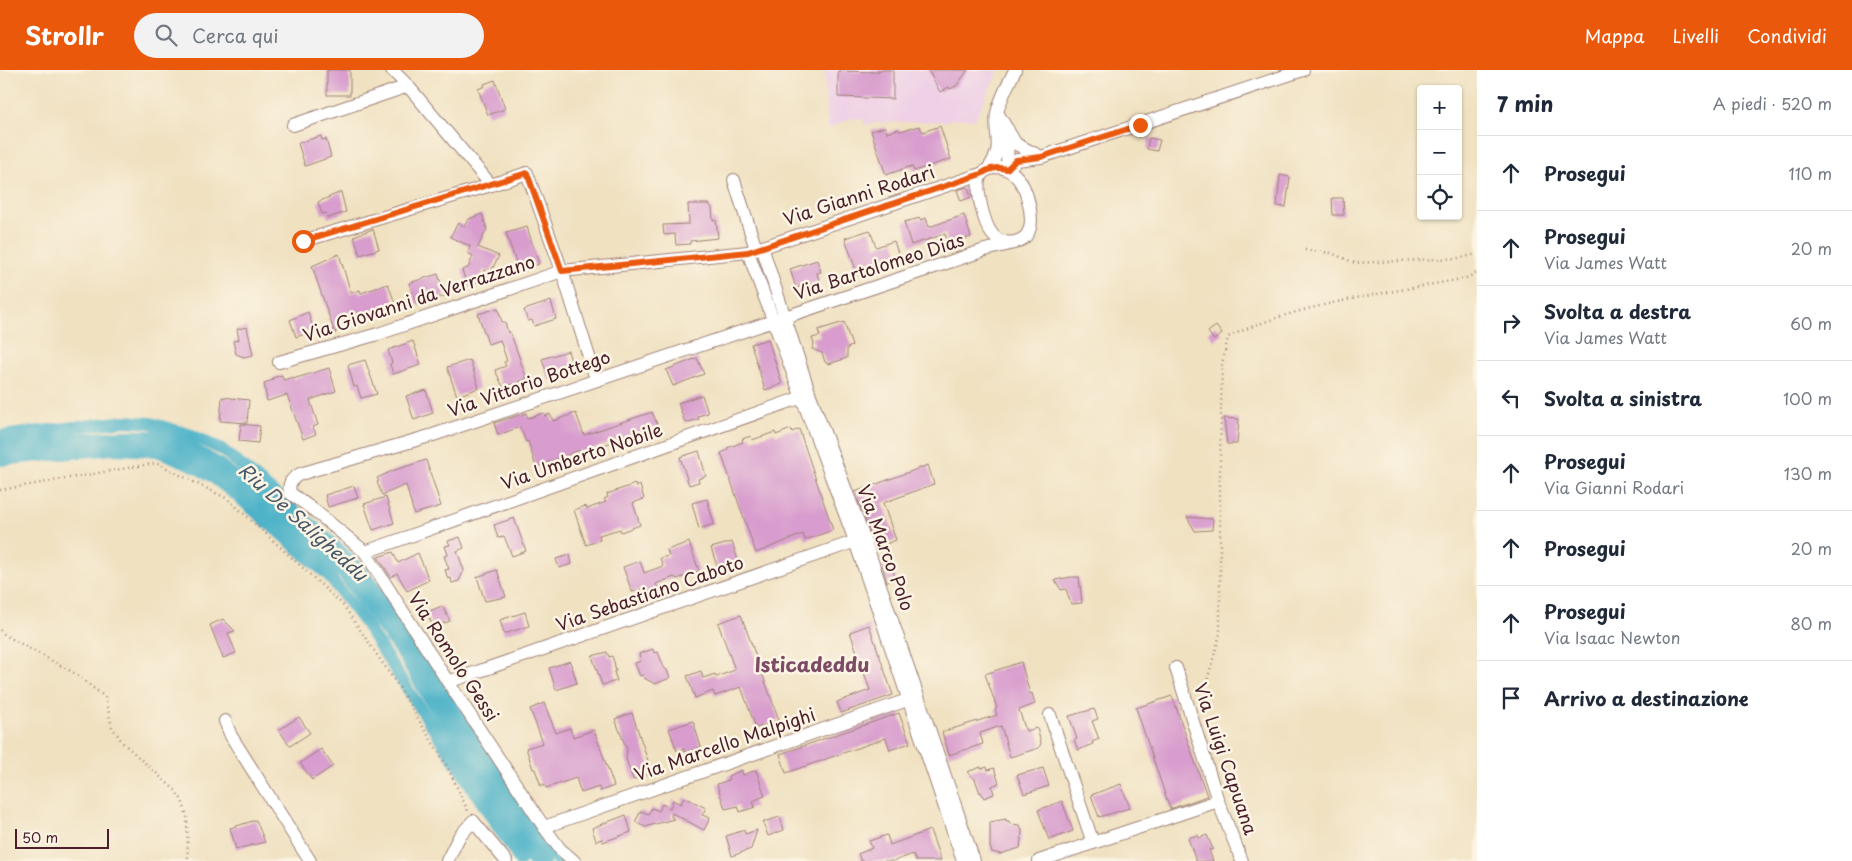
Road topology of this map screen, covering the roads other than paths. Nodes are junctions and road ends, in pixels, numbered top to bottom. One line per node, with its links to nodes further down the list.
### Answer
1 (392, 70): 4 (street)
2 (1015, 70): 5 (street)
3 (1303, 70): 8 (street)
4 (408, 86): 6 (street); 12 (street)
5 (997, 113): 7 (street); 10 (street)
6 (294, 125)
7 (1008, 130): 8 (street); 9 (street)
8 (1041, 157): 9 (street); 13 (street)
9 (1007, 169): 10 (street); 13 (street)
10 (985, 172): 14 (street); 17 (street, Via Gianni Rodari)
11 (734, 180): 17 (street, Via Marco Polo)
12 (491, 185): 15 (street); 19 (street)
13 (1022, 186): 16 (street)
14 (991, 234): 16 (street); 18 (street, Via Bartolomeo Dias)
15 (303, 241)
16 (1014, 243): 18 (street, Via Bartolomeo Dias)
17 (755, 249): 19 (street, Via Giovanni da Verrazzano); 20 (street, Via Marco Polo)
18 (985, 250): 20 (street, Via Bartolomeo Dias)
19 (562, 271): 21 (street, Via Giovanni da Verrazzano); 22 (street)
20 (779, 319): 22 (street, Via Vittorio Bottego); 23 (street, Via Marco Polo)
21 (279, 362)
22 (596, 379): 24 (street, Via Vittorio Bottego)
23 (806, 396): 25 (street, Via Marco Polo); 26 (street, Via Umberto Nobile)
24 (289, 486): 26 (street, Via Romolo Gessi)
25 (860, 540): 28 (street, Via Sebastiano Caboto); 29 (street, Via Marco Polo)
26 (365, 552): 28 (street, Via Romolo Gessi)
27 (1176, 668): 32 (street, Via Luigi Capuana)
28 (448, 682): 33 (street, Via Romolo Gessi)
29 (914, 698): 33 (street, Via Marcello Malpighi); 39 (street, Via Marco Polo); 40 (street, Via Marco Polo)
30 (1050, 715): 34 (street)
31 (225, 721): 35 (street)
32 (1218, 801): 34 (street); 42 (street, Via Luigi Capuana)
33 (544, 827): 38 (street, Via Romolo Gessi)
34 (1093, 843): 41 (street)
35 (310, 861)
36 (447, 861): 37 (street)
37 (506, 861)
38 (574, 861)
39 (963, 861)
40 (974, 861)
41 (1039, 861)
42 (1242, 861)

